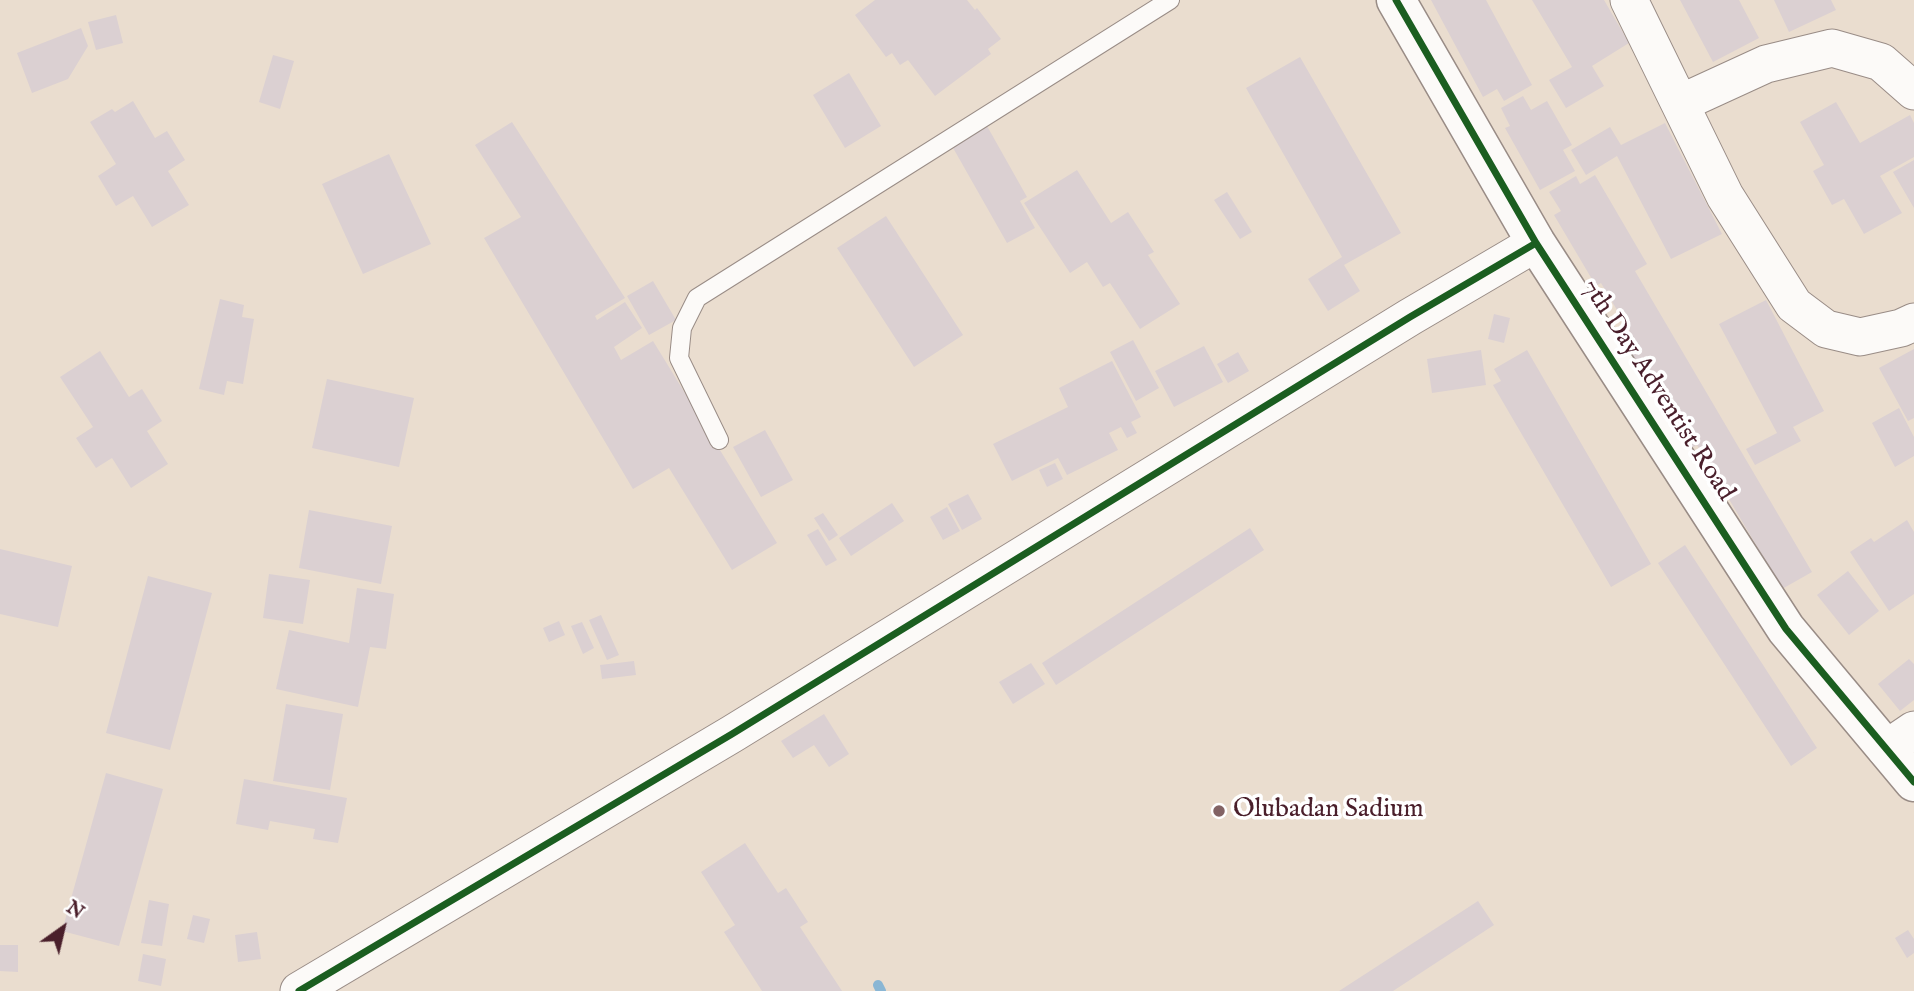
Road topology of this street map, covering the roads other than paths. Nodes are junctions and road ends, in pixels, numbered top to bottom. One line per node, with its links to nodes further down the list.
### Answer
1 (1170, 0): 8 (lane)
2 (1396, 0): 6 (street, 7th Day Adventist Road)
3 (1629, 0): 5 (street)
4 (1914, 91): 5 (street)
5 (1681, 103): 7 (street)
6 (1536, 243): 9 (street, 7th Day Adventist Road); 11 (street)
7 (1914, 322)
8 (719, 440)
9 (1900, 740): 10 (street, 7th Day Adventist Road)
10 (1914, 782)
11 (299, 991)

